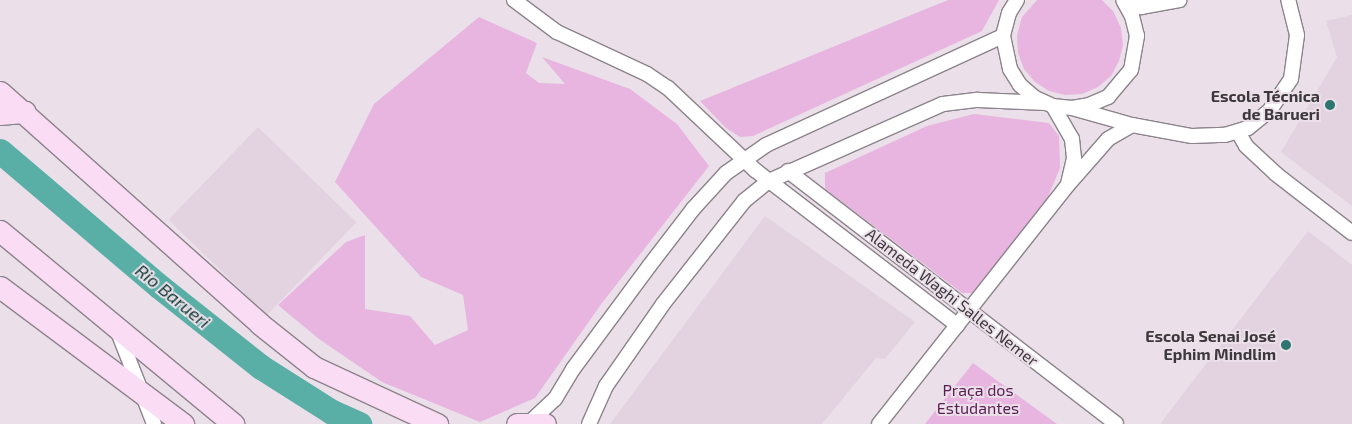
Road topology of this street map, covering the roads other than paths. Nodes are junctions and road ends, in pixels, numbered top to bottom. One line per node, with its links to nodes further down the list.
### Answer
1 (514, 0): 14 (street, Alameda Waghi Salles Nemer)
2 (1017, 0): 6 (street)
3 (1179, 0): 5 (street)
4 (1288, 0): 13 (street)
5 (1124, 2): 9 (street)
6 (1003, 36): 8 (street); 14 (street)
7 (0, 92): 10 (main road)
8 (1050, 105): 9 (street); 15 (street); 17 (street)
9 (1072, 108): 12 (street)
10 (25, 112): 11 (main road); 29 (main road)
11 (0, 114)
12 (1132, 125): 13 (street); 17 (street)
13 (1238, 132): 19 (street)
14 (742, 160): 16 (street, Alameda Waghi Salles Nemer); 25 (street)
15 (788, 171): 16 (street); 21 (street, Alameda Waghi Salles Nemer)
16 (769, 181): 22 (street, Alameda Waghi Salles Nemer); 30 (street)
17 (1067, 186): 21 (street)
18 (0, 231): 23 (main road)
19 (1352, 233)
20 (0, 287): 24 (main road)
21 (969, 310): 22 (street); 32 (street, Alameda Waghi Salles Nemer)
22 (958, 325): 31 (street)
23 (118, 331): 24 (street); 28 (main road)
24 (143, 396): 26 (street); 27 (main road)
25 (531, 423)
26 (154, 424)
27 (183, 424)
28 (232, 424)
29 (437, 424)
30 (589, 424)
31 (879, 424)
32 (1116, 424)

